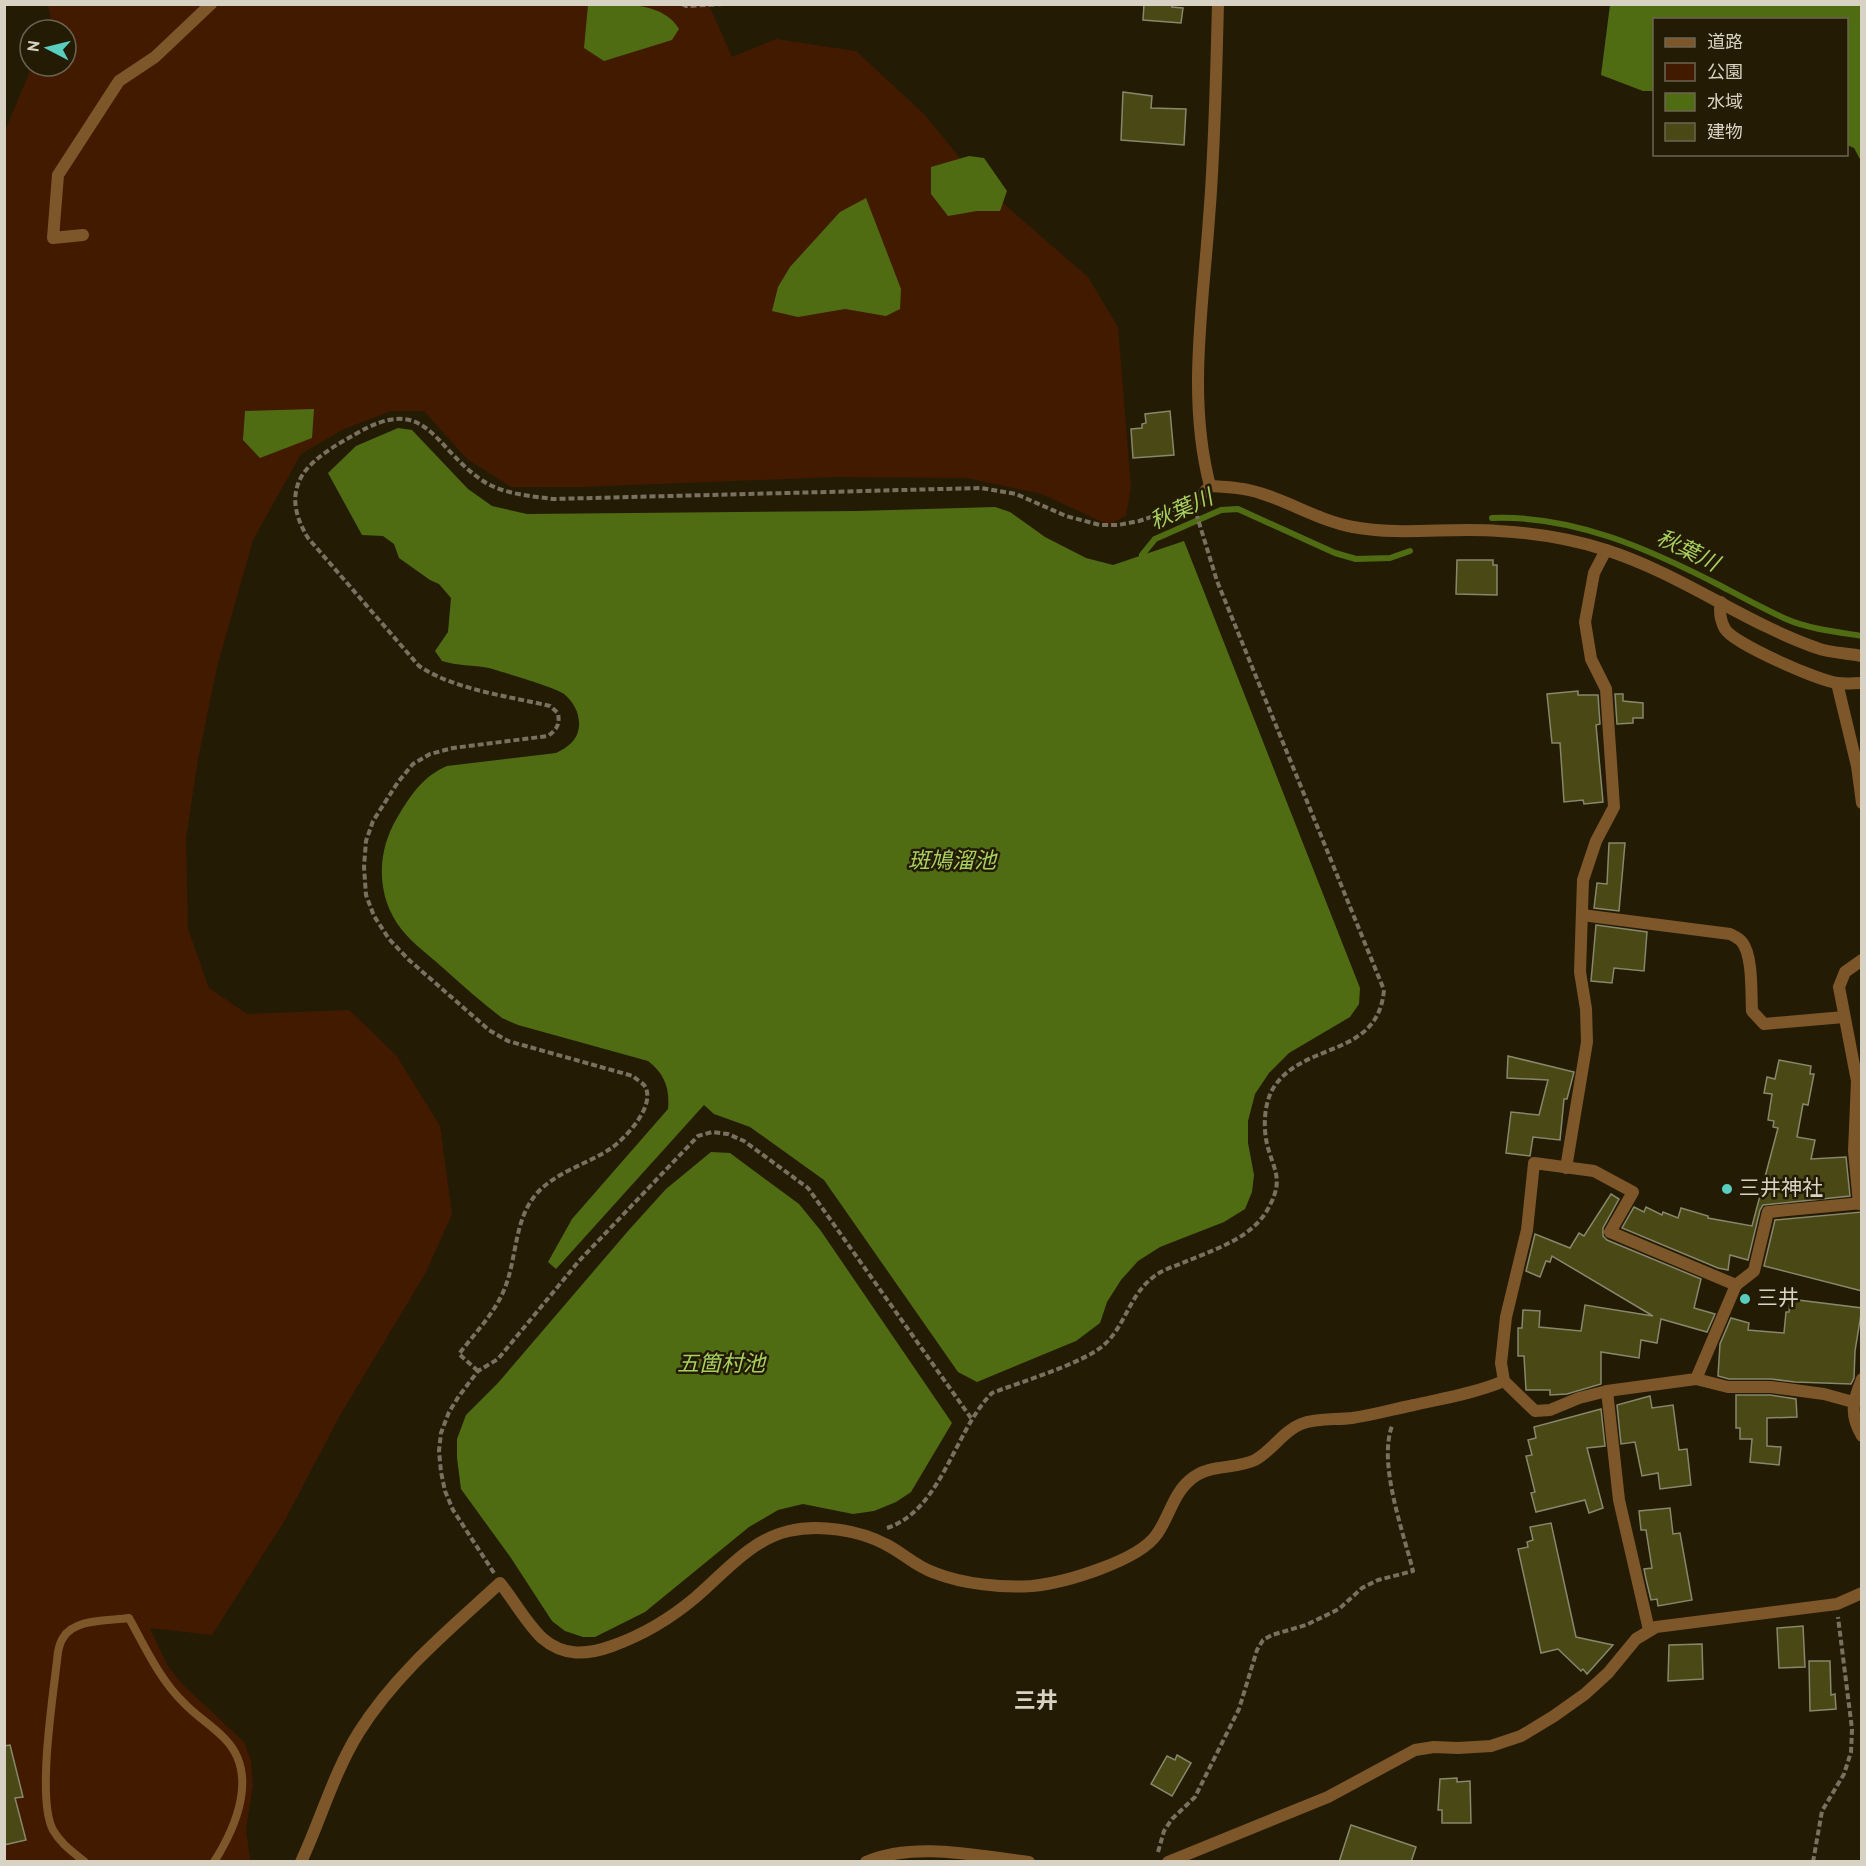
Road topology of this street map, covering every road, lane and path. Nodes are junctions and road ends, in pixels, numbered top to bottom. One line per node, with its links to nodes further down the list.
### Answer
1 (211, 4): 5 (street)
2 (682, 4): 3 (path)
3 (724, 4)
4 (1218, 4): 6 (street)
5 (83, 235)
6 (1210, 486): 7 (street); 9 (street)
7 (1193, 504): 21 (path)
8 (1201, 529): 28 (path)
9 (1606, 550): 10 (street); 15 (street)
10 (1721, 602): 11 (street); 12 (street)
11 (1862, 656)
12 (1837, 683): 13 (street); 14 (street)
13 (1862, 683)
14 (1862, 803)
15 (1582, 915): 17 (street); 18 (street)
16 (1862, 960): 17 (street)
17 (1844, 1017): 19 (street)
18 (1566, 1168): 20 (street); 24 (street)
19 (1860, 1203): 20 (street)
20 (1736, 1286): 22 (street)
21 (478, 1371): 28 (path); 31 (path)
22 (1696, 1379): 25 (street); 26 (street)
23 (1862, 1379): 26 (street)
24 (1504, 1381): 25 (street); 27 (street)
25 (1607, 1391): 34 (street)
26 (1853, 1401): 29 (street)
27 (1402, 1407): 30 (street); 35 (path)
28 (971, 1418): 30 (path)
29 (1862, 1436)
30 (866, 1536): 31 (street)
31 (500, 1583): 38 (street)
32 (1862, 1593): 33 (street)
33 (1837, 1604): 34 (street); 42 (path)
34 (1649, 1630): 41 (street)
35 (1157, 1854)
36 (85, 1862): 37 (lane)
37 (214, 1862)
38 (301, 1862)
39 (866, 1862): 40 (street)
40 (1029, 1862)
41 (1168, 1862)
42 (1813, 1862)

